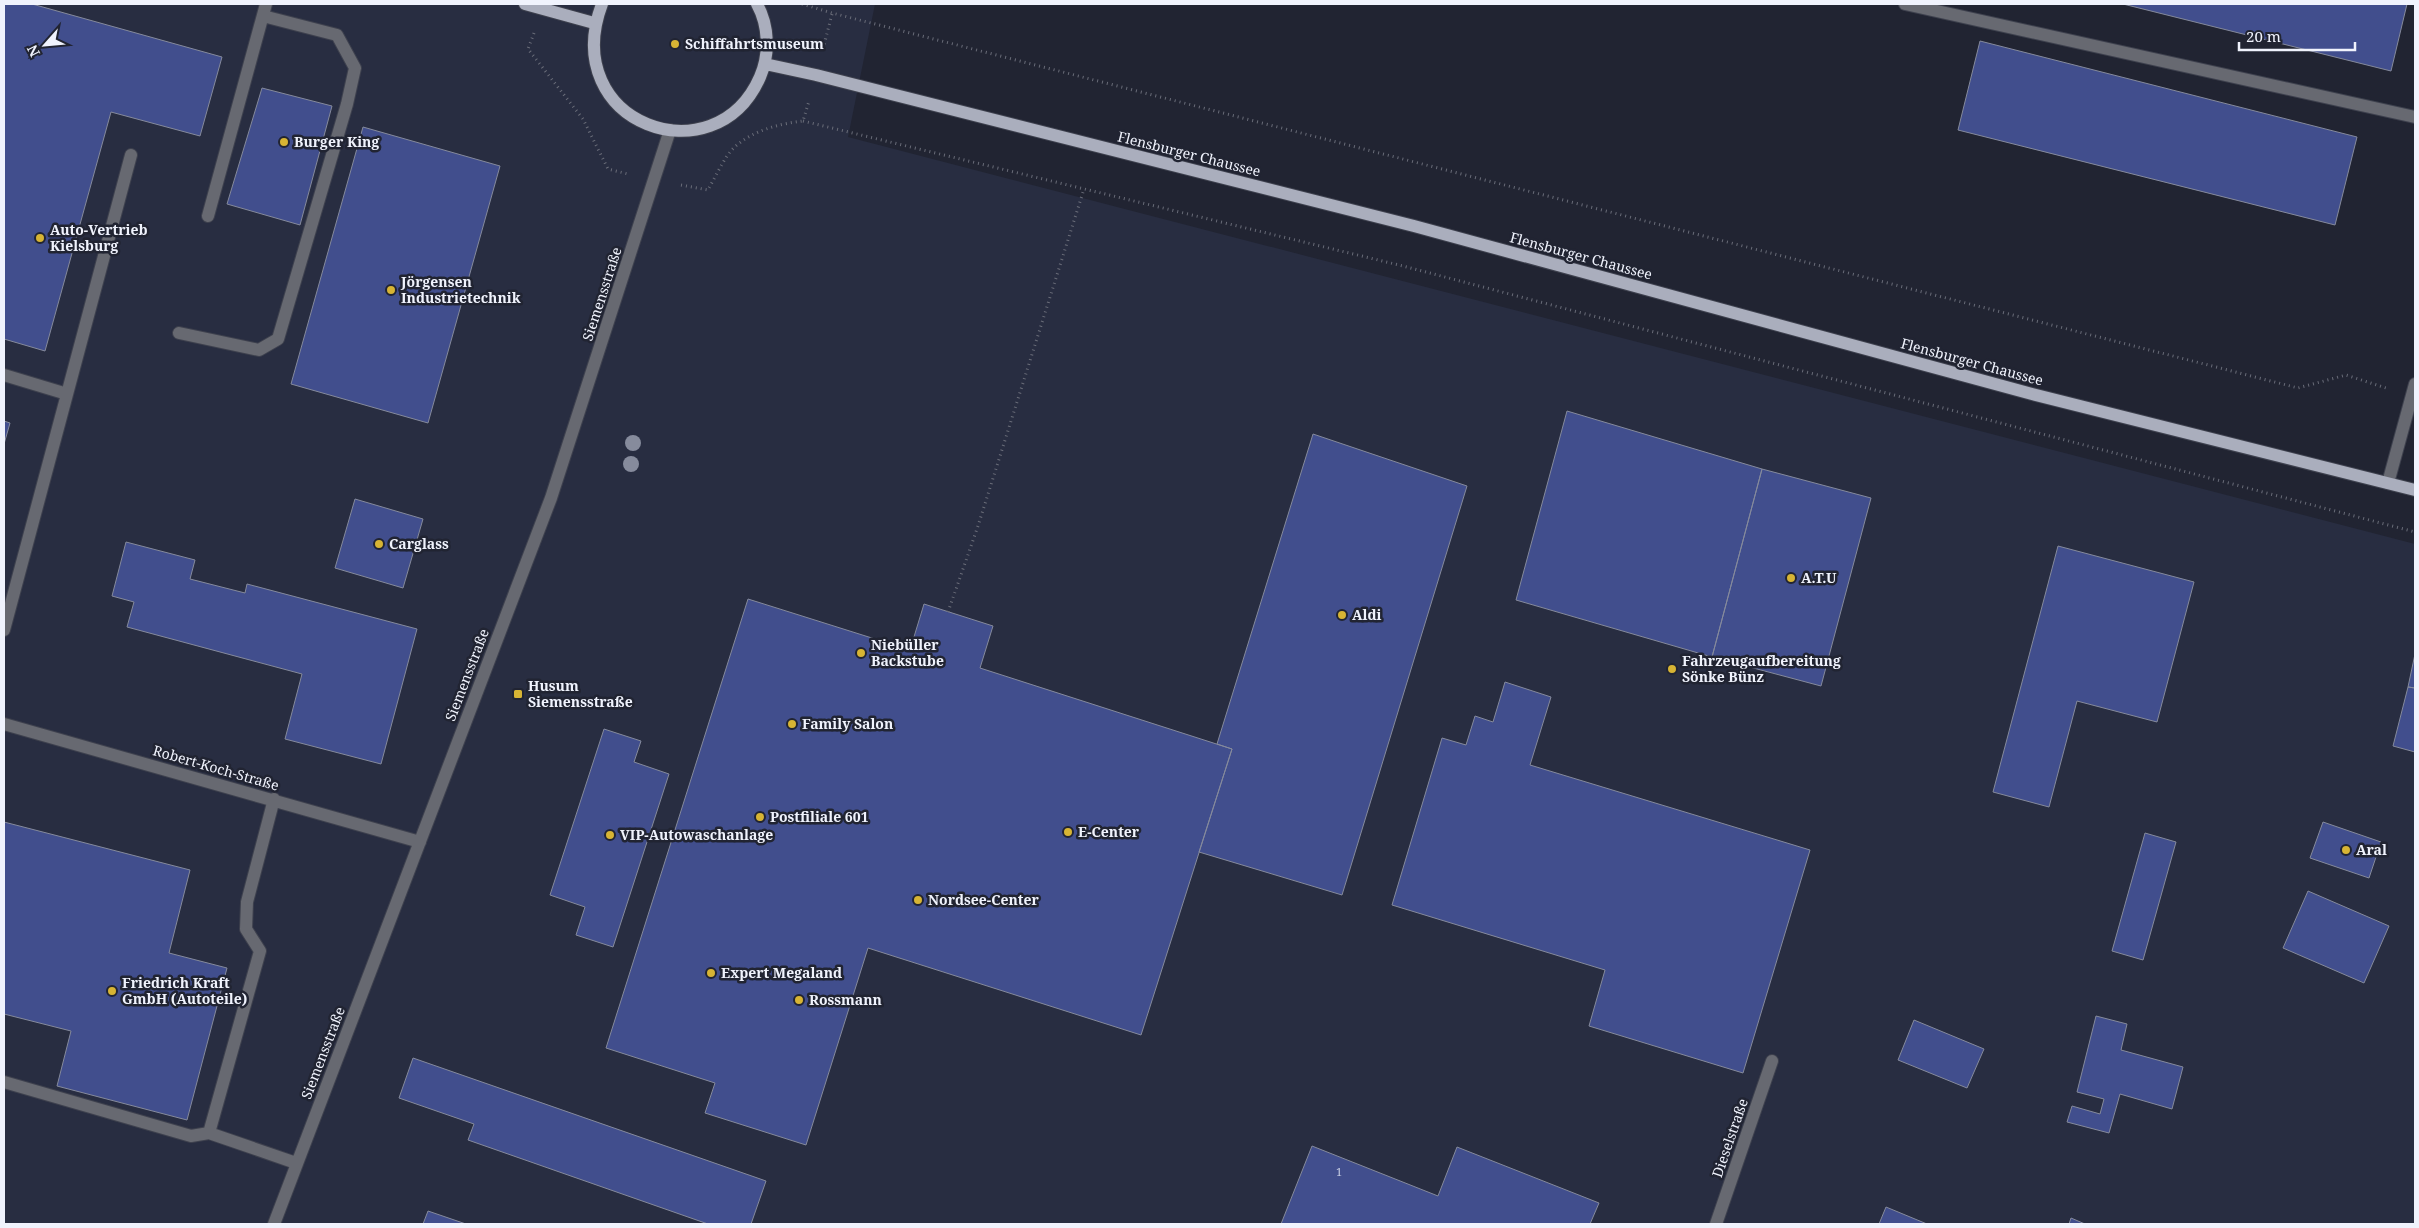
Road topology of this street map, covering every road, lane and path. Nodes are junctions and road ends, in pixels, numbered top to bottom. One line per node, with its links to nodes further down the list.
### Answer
1 (525, 4): 7 (main road)
2 (602, 4): 7 (main road)
3 (757, 4): 8 (main road)
4 (802, 4): 17 (path)
5 (1905, 4): 9 (street)
6 (265, 10): 14 (street); 15 (street)
7 (594, 23): 11 (main road)
8 (765, 64): 11 (main road); 19 (main road, Flensburger Chaussee)
9 (2415, 117)
10 (802, 121): 13 (path)
11 (670, 130): 26 (street, Siemensstraße)
12 (132, 155): 18 (street)
13 (1084, 189): 21 (path); 22 (path)
14 (208, 216)
15 (179, 333)
16 (4, 375): 18 (street)
17 (2414, 390): 19 (street)
18 (67, 394): 23 (street)
19 (2388, 483): 20 (main road, Flensburger Chaussee)
20 (2415, 490)
21 (2415, 532)
22 (948, 612)
23 (4, 630)
24 (4, 724): 25 (street, Robert-Koch-Straße)
25 (274, 799): 26 (street, Robert-Koch-Straße); 29 (street)
26 (420, 842): 30 (street, Siemensstraße)
27 (1772, 1061): 32 (street, Dieselstraße)
28 (4, 1082): 29 (street)
29 (209, 1133): 30 (street)
30 (296, 1163): 31 (street, Siemensstraße)
31 (274, 1224)
32 (1716, 1224)

